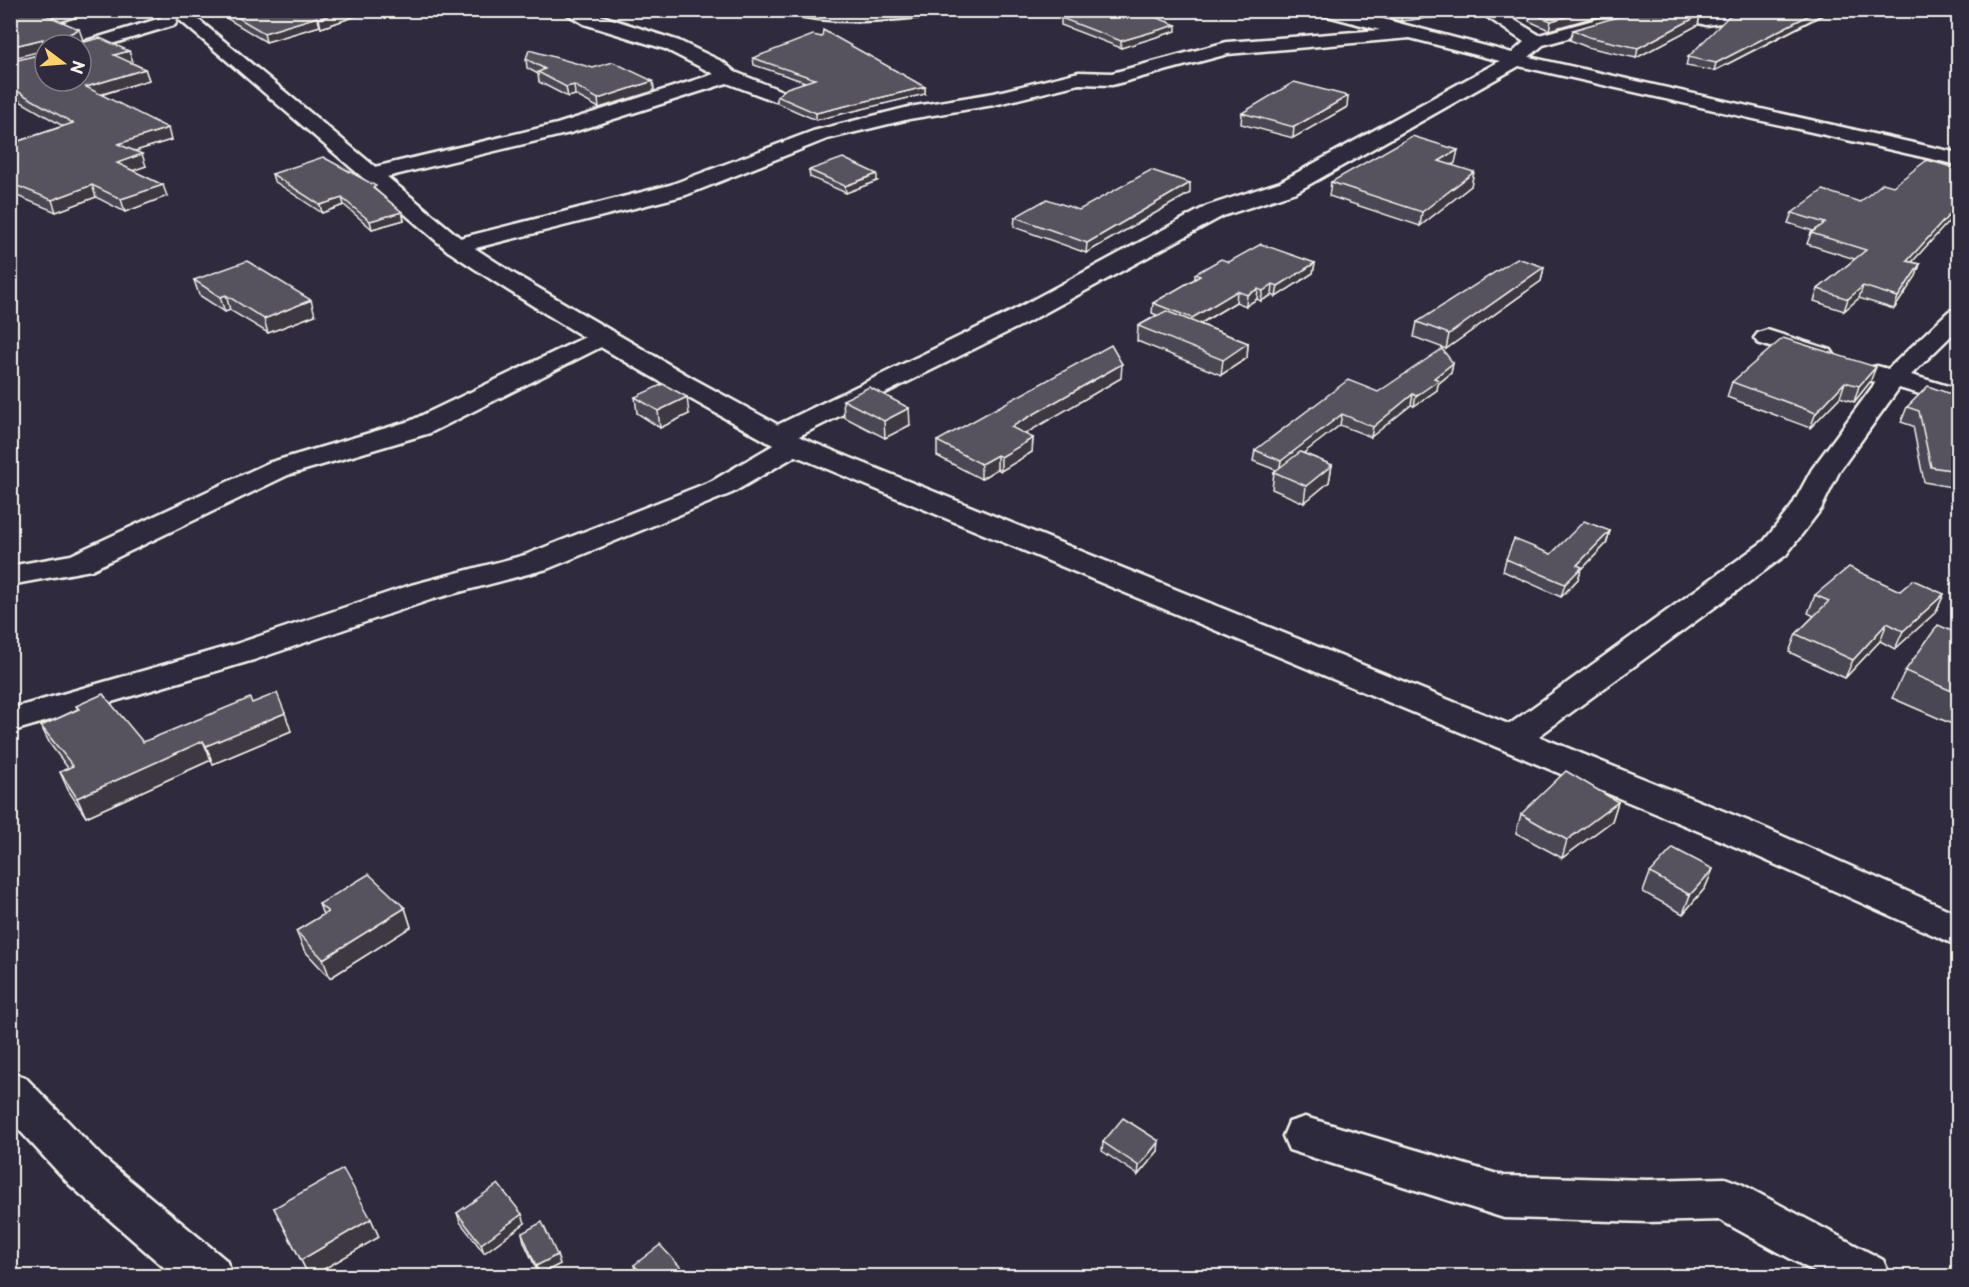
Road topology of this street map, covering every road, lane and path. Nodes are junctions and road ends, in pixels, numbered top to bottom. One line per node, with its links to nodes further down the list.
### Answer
1 (171, 10): 13 (street)
2 (176, 10): 18 (street)
3 (569, 10): 15 (street)
4 (796, 10): 5 (street)
5 (944, 10)
6 (1326, 10): 11 (street)
7 (1485, 10): 12 (street)
8 (1652, 10): 12 (street)
9 (1667, 10): 10 (street)
10 (1745, 10)
11 (1407, 33): 14 (street); 19 (street)
12 (1536, 41): 14 (street)
13 (93, 43)
14 (1516, 60): 17 (street); 25 (street)
15 (728, 76): 16 (street); 18 (street)
16 (775, 95)
17 (1959, 159)
18 (374, 174): 19 (street)
19 (456, 246): 21 (street)
20 (1959, 316): 23 (street)
21 (604, 336): 25 (street); 26 (street)
22 (1767, 338): 23 (street)
23 (1892, 379): 24 (street); 28 (street)
24 (1959, 397)
25 (786, 440): 27 (street); 28 (street)
26 (10, 576)
27 (10, 721)
28 (1512, 739): 29 (street)
29 (1959, 931)
30 (10, 1090): 32 (street)
31 (1305, 1136): 33 (street)
32 (209, 1276)
33 (1866, 1276)

